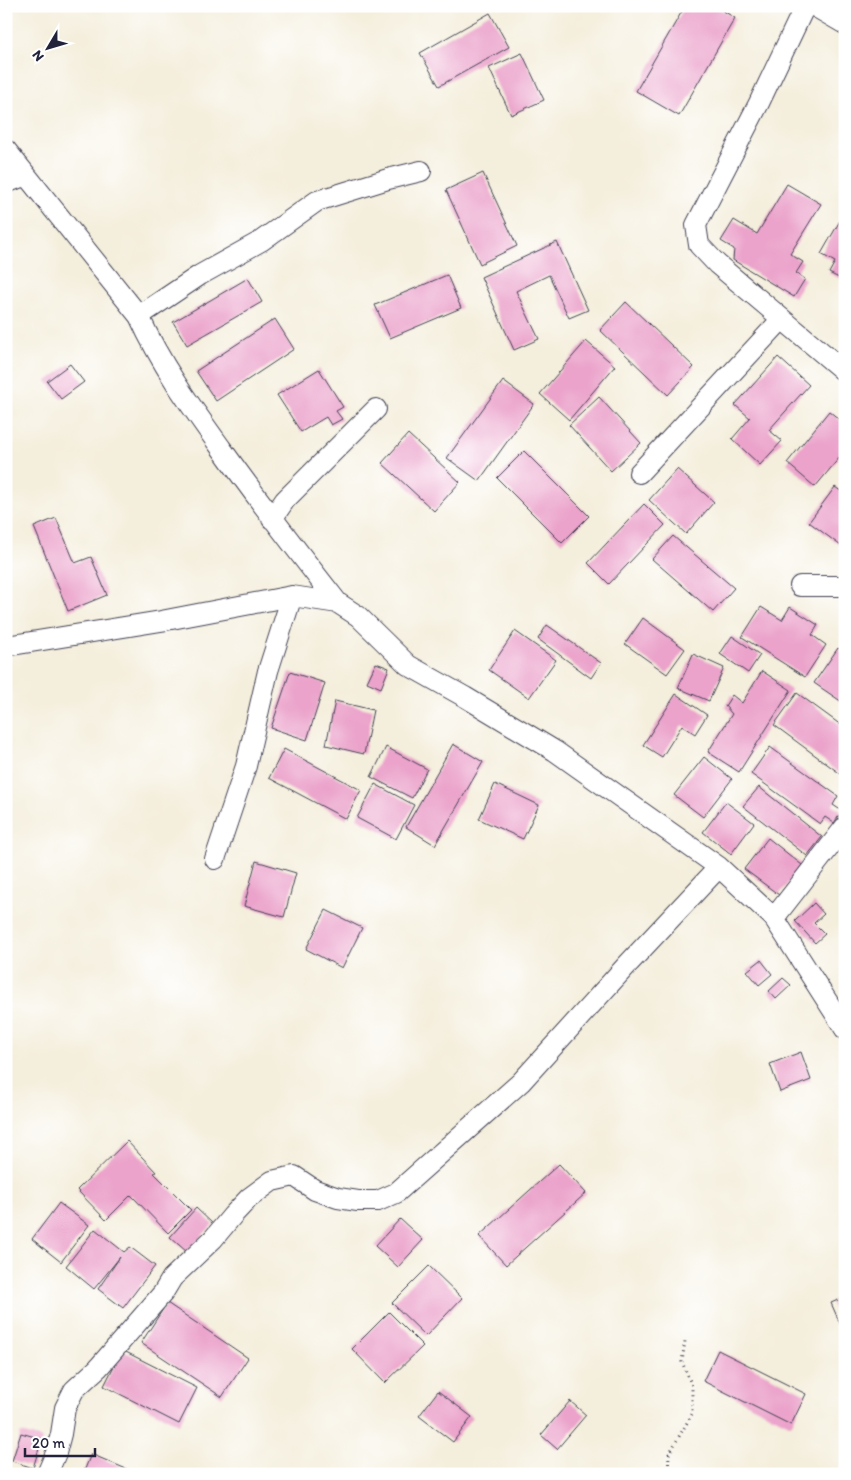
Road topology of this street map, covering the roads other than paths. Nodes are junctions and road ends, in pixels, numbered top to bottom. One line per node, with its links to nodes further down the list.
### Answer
1 (805, 6): 9 (street)
2 (814, 6): 3 (street)
3 (845, 24)
4 (6, 150): 6 (street)
5 (421, 171): 8 (street)
6 (26, 175): 7 (street); 8 (street)
7 (6, 183)
8 (138, 316): 13 (street)
9 (782, 320): 10 (street); 12 (street)
10 (845, 372)
11 (376, 409): 13 (street)
12 (640, 473)
13 (272, 519): 17 (street)
14 (800, 586): 15 (street)
15 (845, 586)
16 (292, 596): 17 (street); 18 (street); 20 (street)
17 (338, 603): 21 (street)
18 (6, 646)
19 (845, 827): 22 (street)
20 (215, 859)
21 (720, 867): 22 (street); 24 (street)
22 (774, 918): 23 (street)
23 (845, 1029)
24 (47, 1474)

